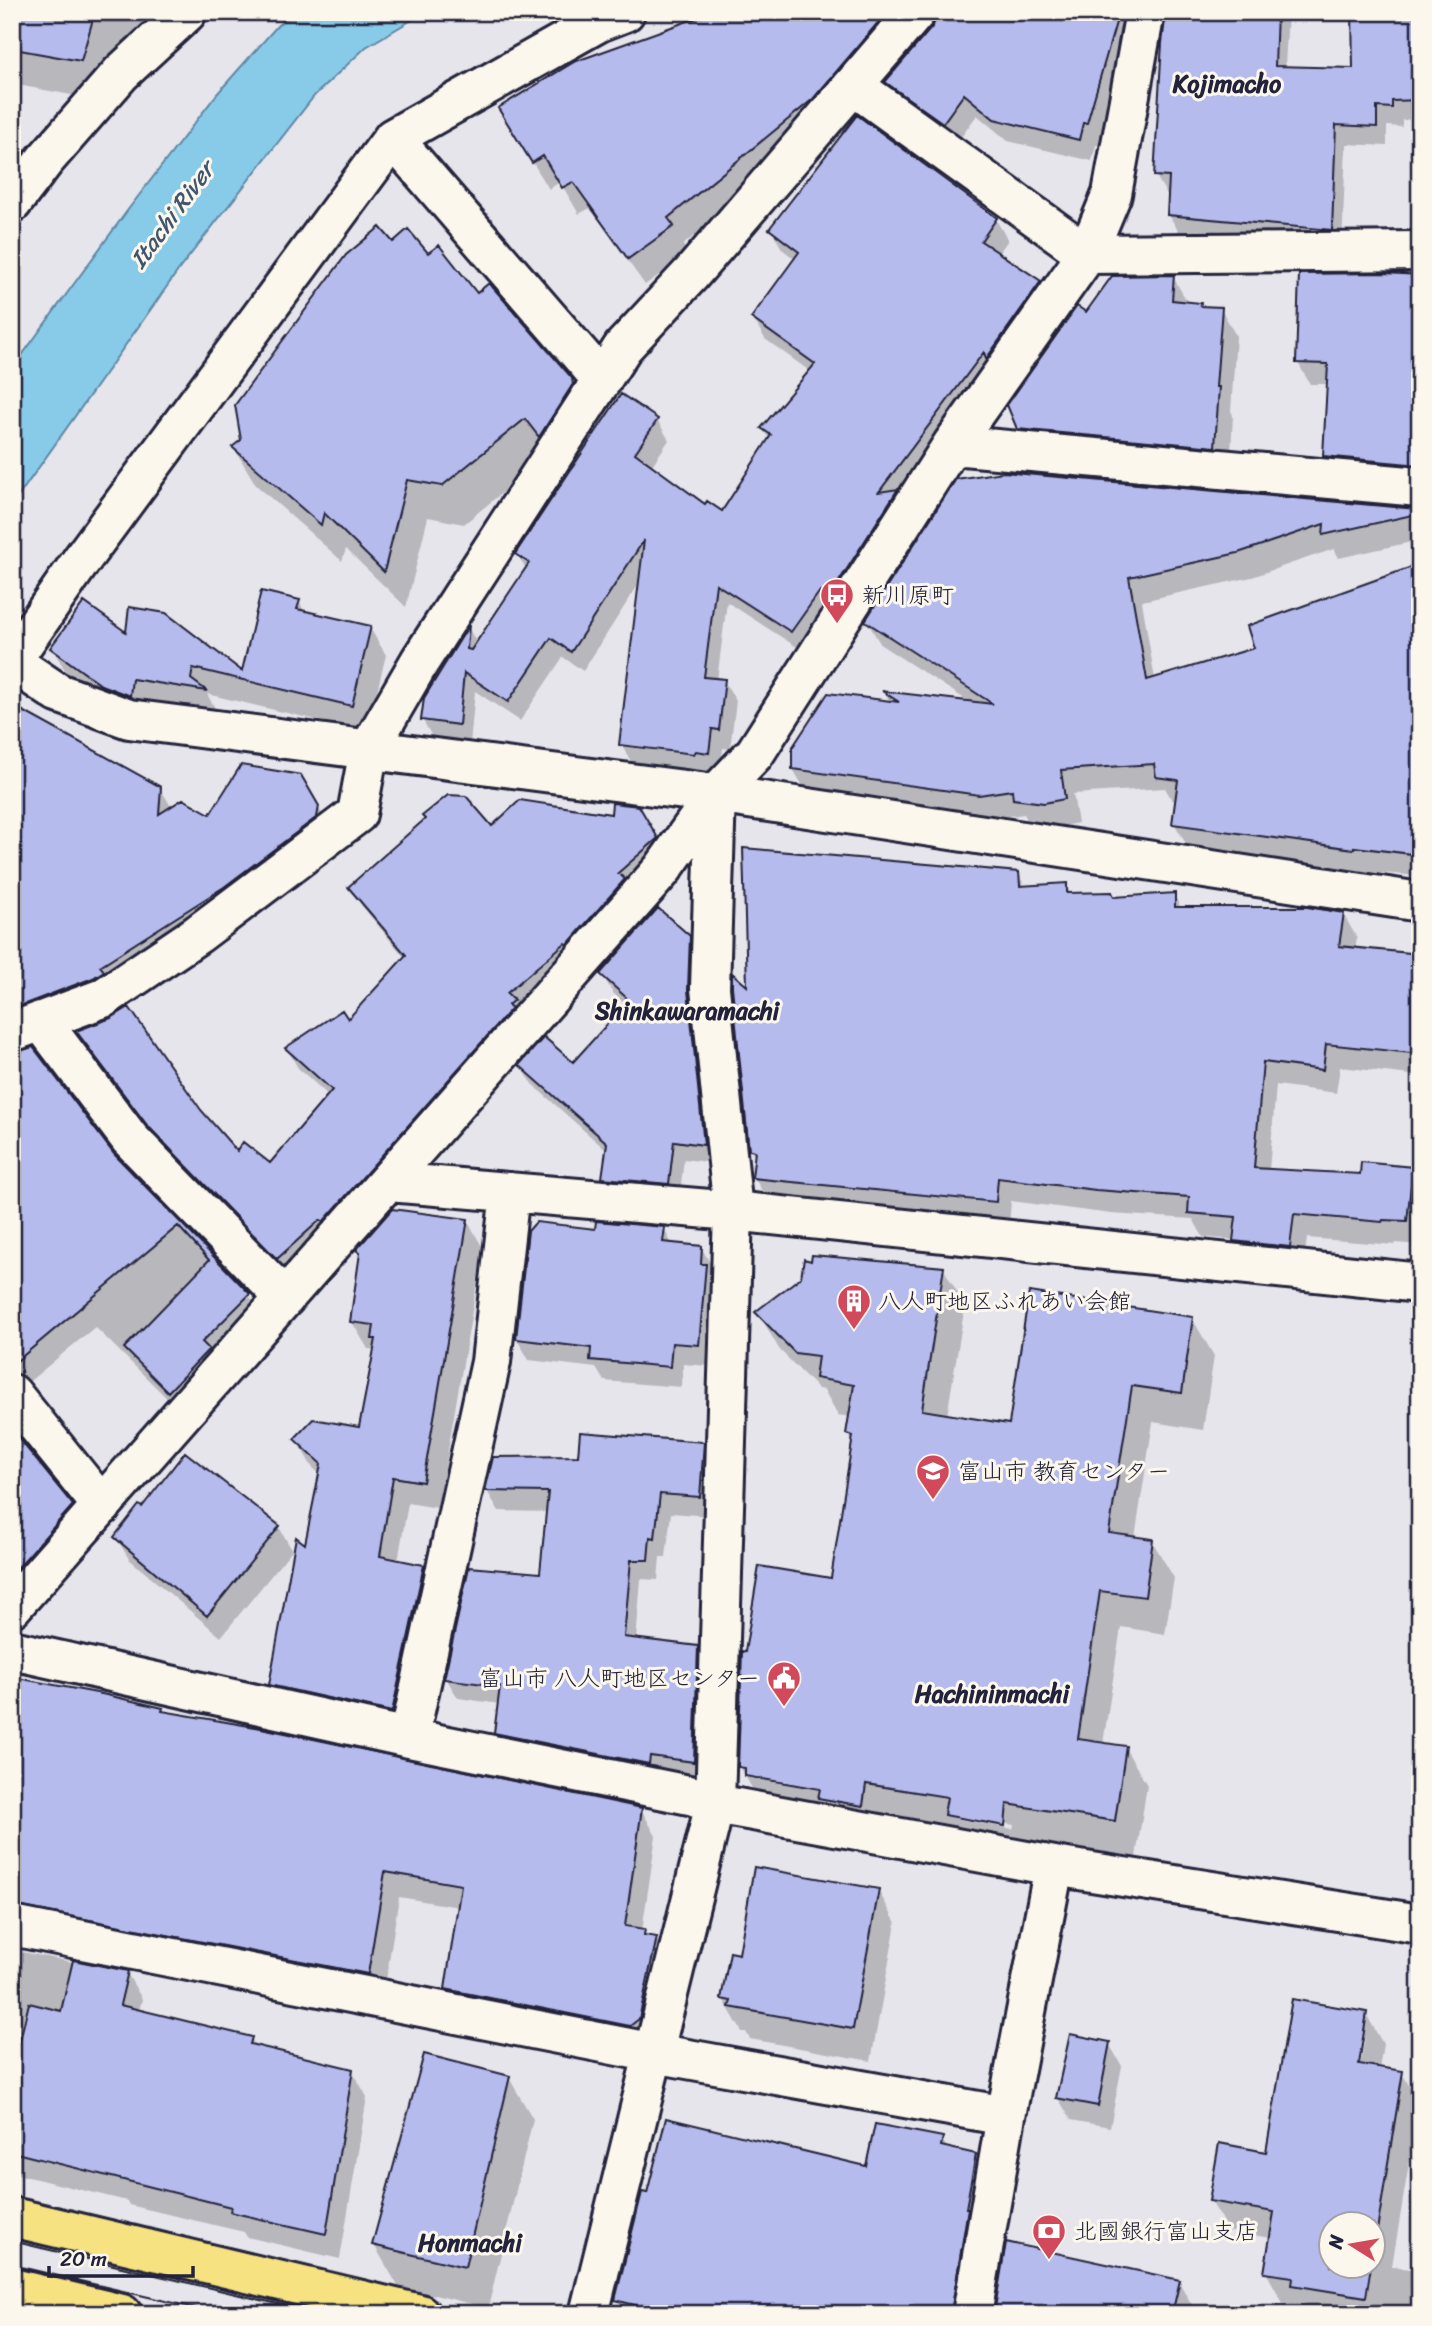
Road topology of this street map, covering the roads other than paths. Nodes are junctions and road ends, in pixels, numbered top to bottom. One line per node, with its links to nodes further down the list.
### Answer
1 (187, 12): 7 (street)
2 (625, 12): 6 (street)
3 (916, 12): 5 (street)
4 (1144, 12): 9 (street)
5 (854, 86): 9 (street); 10 (street)
6 (393, 138): 10 (street); 13 (street)
7 (12, 203)
8 (1420, 251): 9 (street)
9 (1087, 254): 11 (street)
10 (602, 380): 14 (street)
11 (952, 445): 12 (street); 15 (street)
12 (1420, 487)
13 (12, 661): 14 (street)
14 (369, 749): 15 (street); 17 (street)
15 (716, 794): 16 (street); 18 (street); 20 (street)
16 (1420, 902)
17 (27, 1026): 22 (street)
18 (389, 1182): 19 (street); 22 (street)
19 (510, 1192): 20 (street); 27 (street)
20 (733, 1211): 21 (street); 28 (street)
21 (1420, 1283)
22 (285, 1298): 24 (street)
23 (12, 1394): 24 (street)
24 (102, 1506): 25 (street)
25 (12, 1607)
26 (12, 1650): 27 (street)
27 (409, 1738): 28 (street)
28 (715, 1804): 29 (street); 32 (street)
29 (1054, 1866): 30 (street); 33 (street)
30 (1420, 1924)
31 (12, 1926): 32 (street)
32 (654, 2053): 33 (street); 38 (street)
33 (1006, 2116): 39 (street)
34 (12, 2217): 37 (main road)
35 (12, 2288): 36 (main road)
36 (122, 2314)
37 (420, 2314)
38 (589, 2314)
39 (972, 2314)

